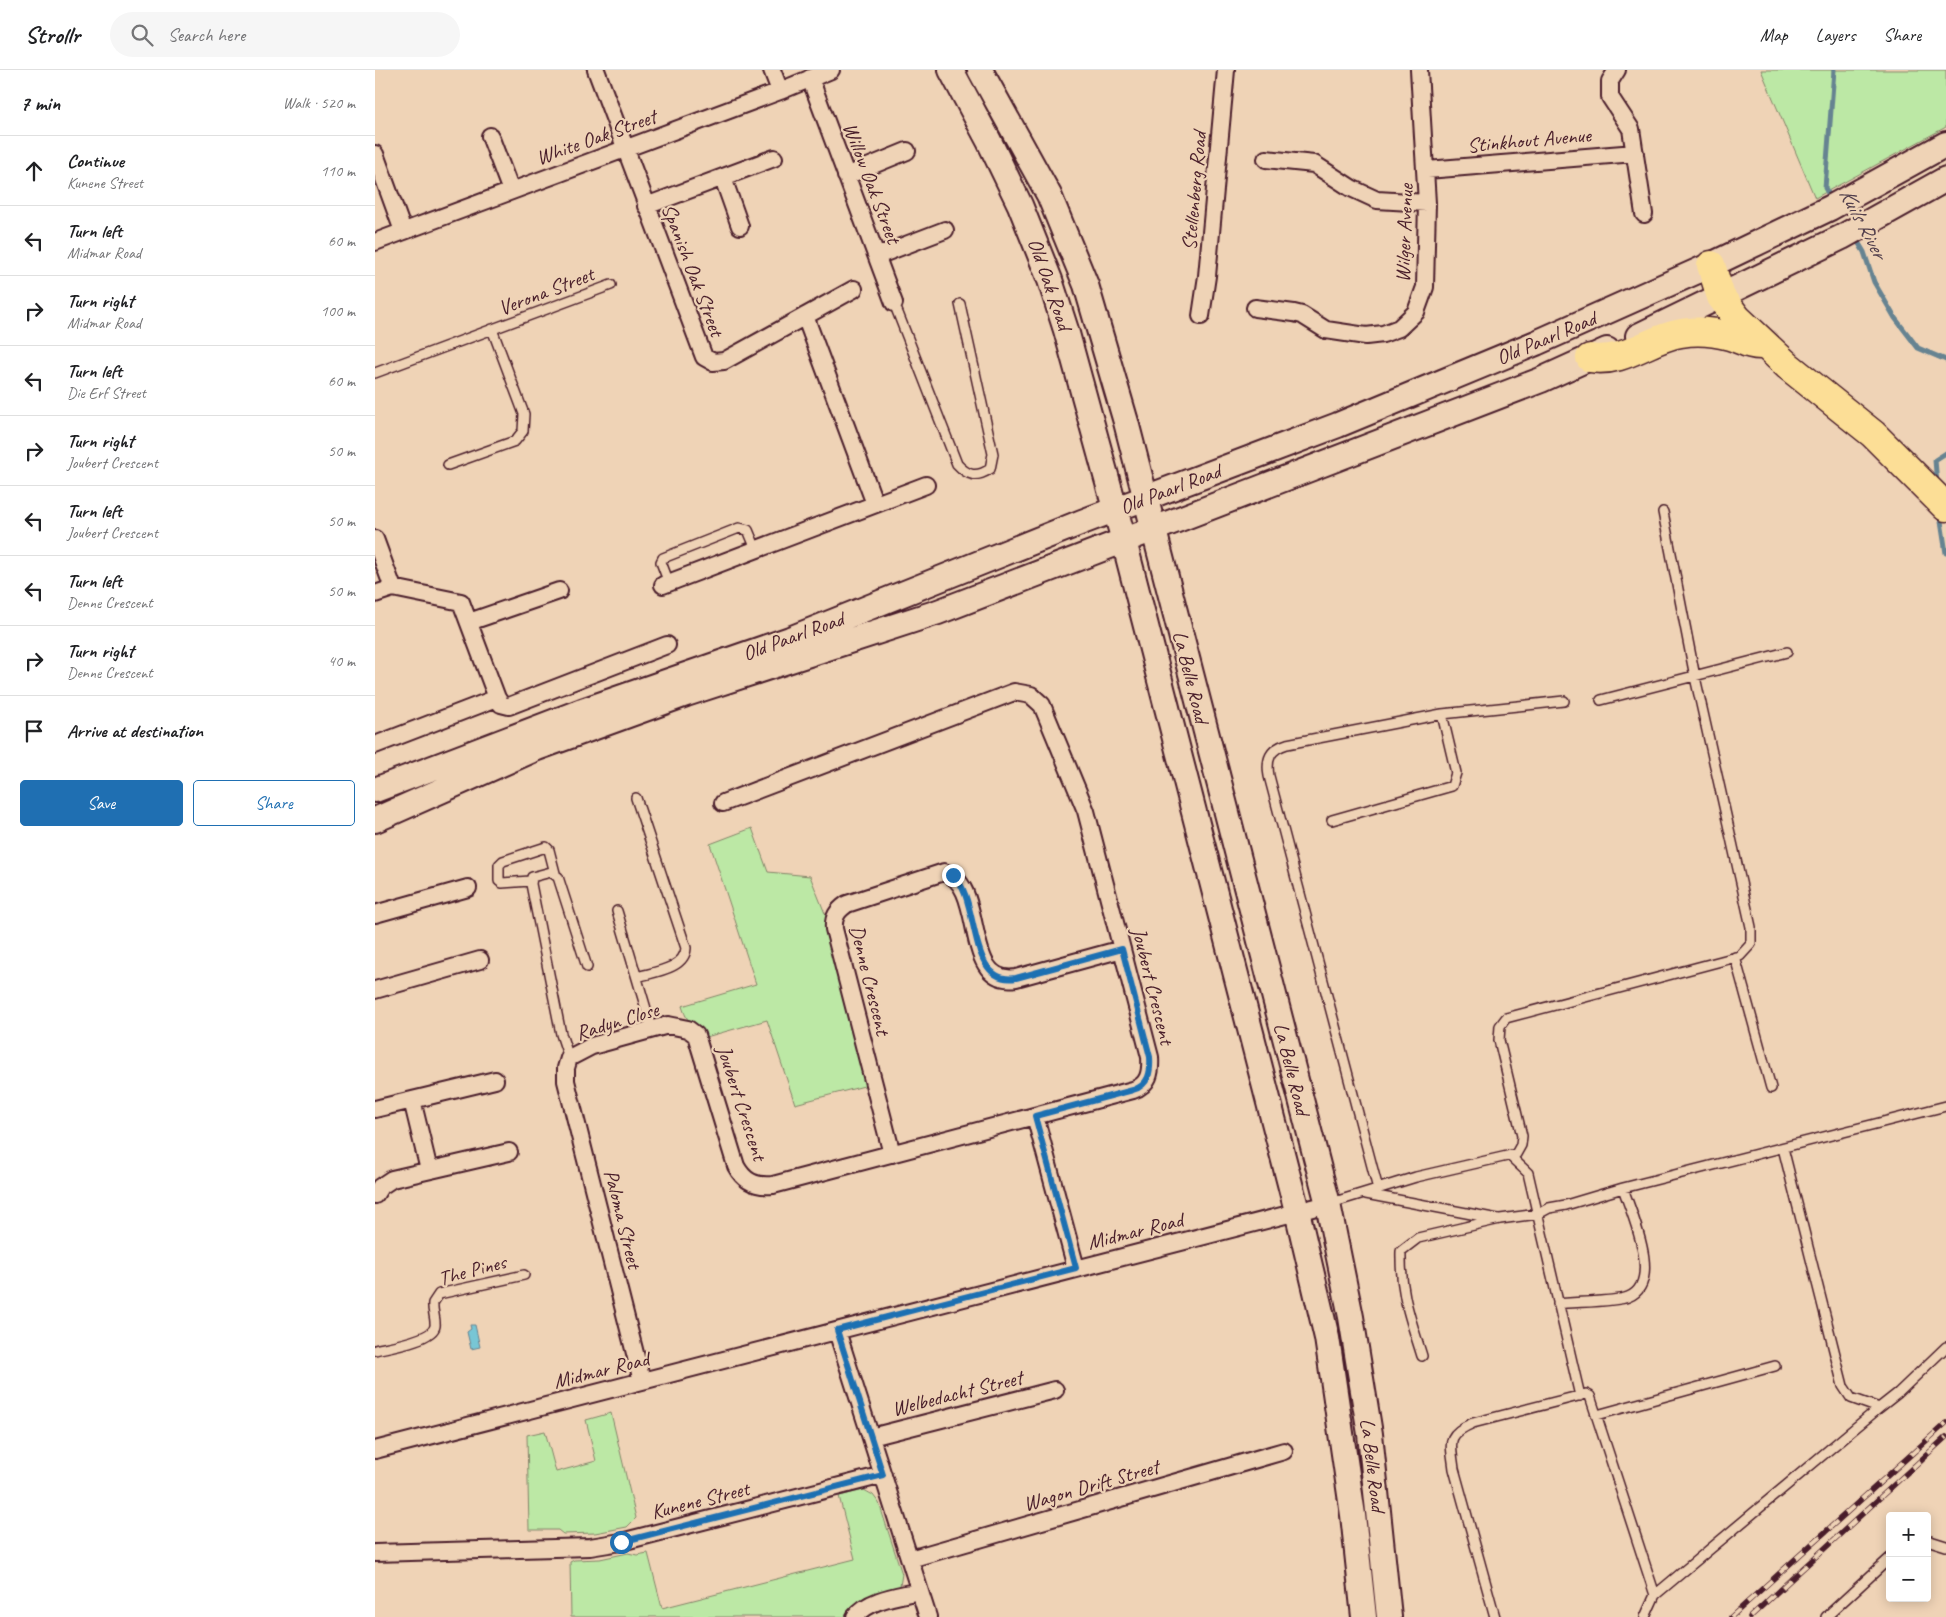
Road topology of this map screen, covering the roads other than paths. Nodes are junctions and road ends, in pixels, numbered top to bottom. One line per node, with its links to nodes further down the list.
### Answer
1 (596, 70): 13 (street, Spanish Oak Street)
2 (772, 70): 10 (street)
3 (831, 70): 9 (street, White Oak Street)
4 (951, 70): 50 (main road, Old Oak Road)
5 (980, 70): 47 (main road, Old Oak Road)
6 (1226, 70): 40 (street, Stellenberg Road)
7 (1419, 70): 19 (street, Wilger Avenue)
8 (1617, 70): 15 (street)
9 (810, 78): 10 (street, White Oak Street); 20 (street, Willow Oak Street)
10 (780, 91): 13 (street, White Oak Street)
11 (490, 136): 23 (street)
12 (1946, 144): 32 (main road, Old Paarl Road)
13 (625, 149): 23 (street, White Oak Street); 25 (street, Spanish Oak Street)
14 (907, 151): 20 (street)
15 (1635, 152): 19 (street, Stinkhout Avenue); 26 (street)
16 (375, 154): 29 (street)
17 (774, 158): 21 (street)
18 (1266, 159): 24 (street)
19 (1427, 170): 24 (street, Wilger Avenue)
20 (846, 176): 31 (street, Willow Oak Street)
21 (723, 178): 25 (street); 27 (street)
22 (1946, 180): 35 (main road, Old Paarl Road)
23 (511, 191): 29 (street, White Oak Street)
24 (1427, 203): 38 (street, Wilger Avenue)
25 (646, 206): 39 (street, Spanish Oak Street)
26 (1644, 214)
27 (740, 226)
28 (945, 230): 31 (street)
29 (403, 231): 30 (street, White Oak Street)
30 (375, 242)
31 (877, 256): 36 (street, Willow Oak Street)
32 (1711, 265): 35 (highway); 47 (main road, Old Paarl Road)
33 (611, 285): 41 (lane, Verona Street)
34 (854, 290): 39 (street, Spanish Oak Street)
35 (1721, 297): 42 (highway); 43 (main road, Old Paarl Road)
36 (893, 303): 37 (lane)
37 (960, 304)
38 (1255, 308)
39 (805, 316): 48 (street)
40 (1201, 316)
41 (492, 329): 44 (lane, Verona Street); 45 (lane, Verona Street)
42 (1765, 345): 43 (highway); 49 (highway)
43 (1590, 358): 52 (main road, Old Paarl Road)
44 (375, 373)
45 (448, 465)
46 (926, 485): 48 (street)
47 (1146, 498): 50 (main road, Old Paarl Road); 52 (main road, Old Oak Road)
48 (875, 504): 55 (street)
49 (1946, 507)
50 (1115, 510): 54 (main road, Old Oak Road); 69 (main road, Old Paarl Road)
51 (1663, 512): 63 (lane)
52 (1154, 529): 54 (main road, Old Paarl Road); 88 (main road, La Belle Road)
53 (375, 540): 57 (street)
54 (1123, 540): 72 (main road, Old Paarl Road); 105 (main road, La Belle Road)
55 (756, 549): 56 (street); 56 (lane)
56 (666, 584)
57 (393, 588): 59 (street); 60 (street)
58 (559, 591): 60 (street)
59 (375, 594)
60 (469, 622): 64 (street)
61 (667, 645): 64 (street)
62 (1787, 652): 63 (lane)
63 (1695, 678): 65 (lane); 80 (lane)
64 (497, 698): 68 (street)
65 (1601, 700)
66 (1564, 701): 67 (lane)
67 (1442, 714): 73 (lane); 101 (lane)
68 (375, 746)
69 (375, 790)
70 (636, 798): 83 (lane)
71 (723, 803): 79 (street, Joubert Crescent)
72 (375, 820)
73 (1332, 820)
74 (555, 873): 75 (lane); 75 (lane); 82 (lane)
75 (530, 880): 87 (lane)
76 (467, 888): 78 (street)
77 (617, 911): 83 (lane)
78 (375, 914)
79 (1122, 949): 94 (street, Joubert Crescent); 97 (street, Denne Crescent)
80 (1735, 958): 90 (lane); 98 (lane)
81 (479, 960): 84 (street)
82 (587, 967)
83 (637, 977): 85 (lane)
84 (375, 990)
85 (652, 1029): 86 (street, Radyn Close); 87 (street, Radyn Close)
86 (688, 1029): 97 (street, Joubert Crescent)
87 (568, 1063): 117 (street, Paloma Street)
88 (1293, 1070): 104 (main road, La Belle Road); 105 (main road)
89 (495, 1080): 91 (street)
90 (1771, 1088)
91 (412, 1100): 93 (street); 99 (street)
92 (1946, 1106): 95 (lane)
93 (375, 1108)
94 (1035, 1116): 97 (street, Joubert Crescent); 108 (street)
95 (1783, 1148): 100 (lane); 120 (lane)
96 (509, 1152): 99 (street)
97 (892, 1154)
98 (1510, 1156): 101 (lane); 106 (lane)
99 (429, 1170): 103 (street)
100 (1623, 1188): 106 (lane); 110 (lane)
101 (1378, 1189): 102 (lane)
102 (1364, 1194): 104 (lane); 107 (lane)
103 (375, 1195)
104 (1328, 1204): 105 (street, Midmar Road); 112 (main road); 136 (main road, La Belle Road)
105 (1297, 1211): 108 (street, Midmar Road); 112 (main road, La Belle Road)
106 (1538, 1214): 107 (lane); 110 (lane)
107 (1501, 1219): 115 (lane)
108 (1076, 1268): 111 (street, Midmar Road)
109 (524, 1275): 114 (lane, The Pines)
110 (1558, 1304): 119 (lane)
111 (837, 1330): 117 (street, Midmar Road); 122 (street)
112 (1327, 1338): 135 (main road, La Belle Road)
113 (1946, 1347): 120 (lane)
114 (375, 1350)
115 (1422, 1356)
116 (1775, 1366): 121 (lane)
117 (642, 1381): 123 (street, Midmar Road)
118 (1055, 1390): 122 (street, Welbedacht Street)
119 (1580, 1396): 121 (lane); 137 (lane)
120 (1879, 1408): 132 (lane)
121 (1597, 1415): 132 (lane)
122 (871, 1438): 125 (street)
123 (375, 1450)
124 (1284, 1451): 129 (street, Wagon Drift Street)
125 (883, 1475): 128 (street, Kunene Street); 129 (street)
126 (1931, 1541): 127 (lane)
127 (1946, 1546)
128 (375, 1553)
129 (909, 1559): 131 (street)
130 (1886, 1562): 139 (lane)
131 (919, 1590): 133 (street); 134 (street)
132 (1655, 1595): 138 (lane)
133 (855, 1617)
134 (928, 1617)
135 (1364, 1617)
136 (1389, 1617)
137 (1495, 1617)
138 (1645, 1617)
139 (1826, 1617)

